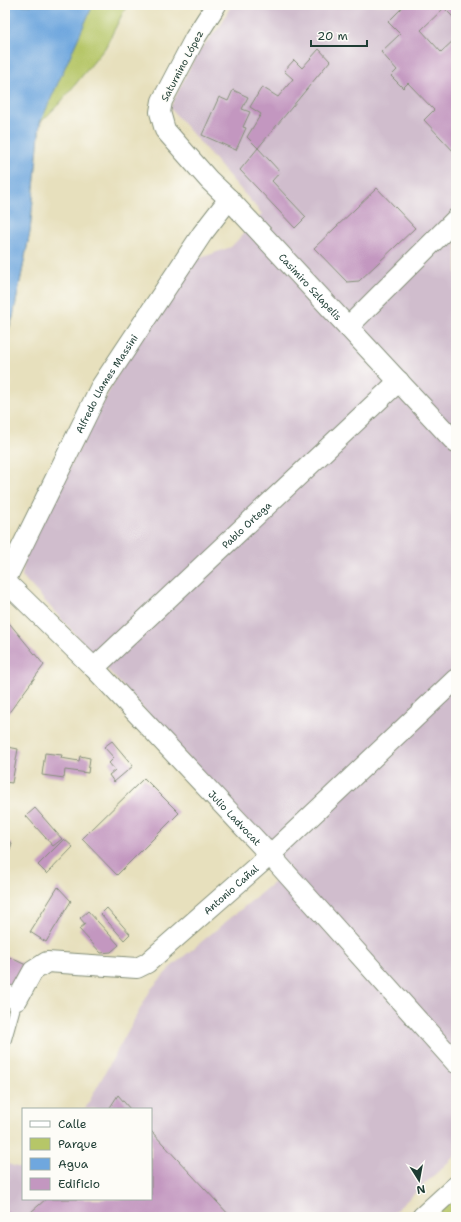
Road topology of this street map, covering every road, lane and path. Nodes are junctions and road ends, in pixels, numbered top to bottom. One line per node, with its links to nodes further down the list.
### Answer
1 (216, 5): 2 (street, Saturnino López)
2 (165, 130): 3 (street, Casimiro Szlapelis)
3 (229, 199): 5 (street, Casimiro Szlapelis); 8 (street, Alfredo Llames Massini)
4 (456, 219): 5 (street)
5 (348, 327): 6 (street, Casimiro Szlapelis)
6 (399, 381): 7 (street, Casimiro Szlapelis); 9 (street, Pablo Ortega)
7 (456, 443)
8 (5, 581): 9 (street, Julio Ladvocat)
9 (94, 668): 11 (street, Julio Ladvocat)
10 (456, 678): 11 (street, Antonio Cañal)
11 (270, 855): 12 (street, Antonio Cañal); 14 (street, Julio Ladvocat)
12 (11, 997): 13 (lane, Antonio Cañal)
13 (5, 1043)
14 (456, 1063)
15 (456, 1186): 16 (street)
16 (422, 1217)

